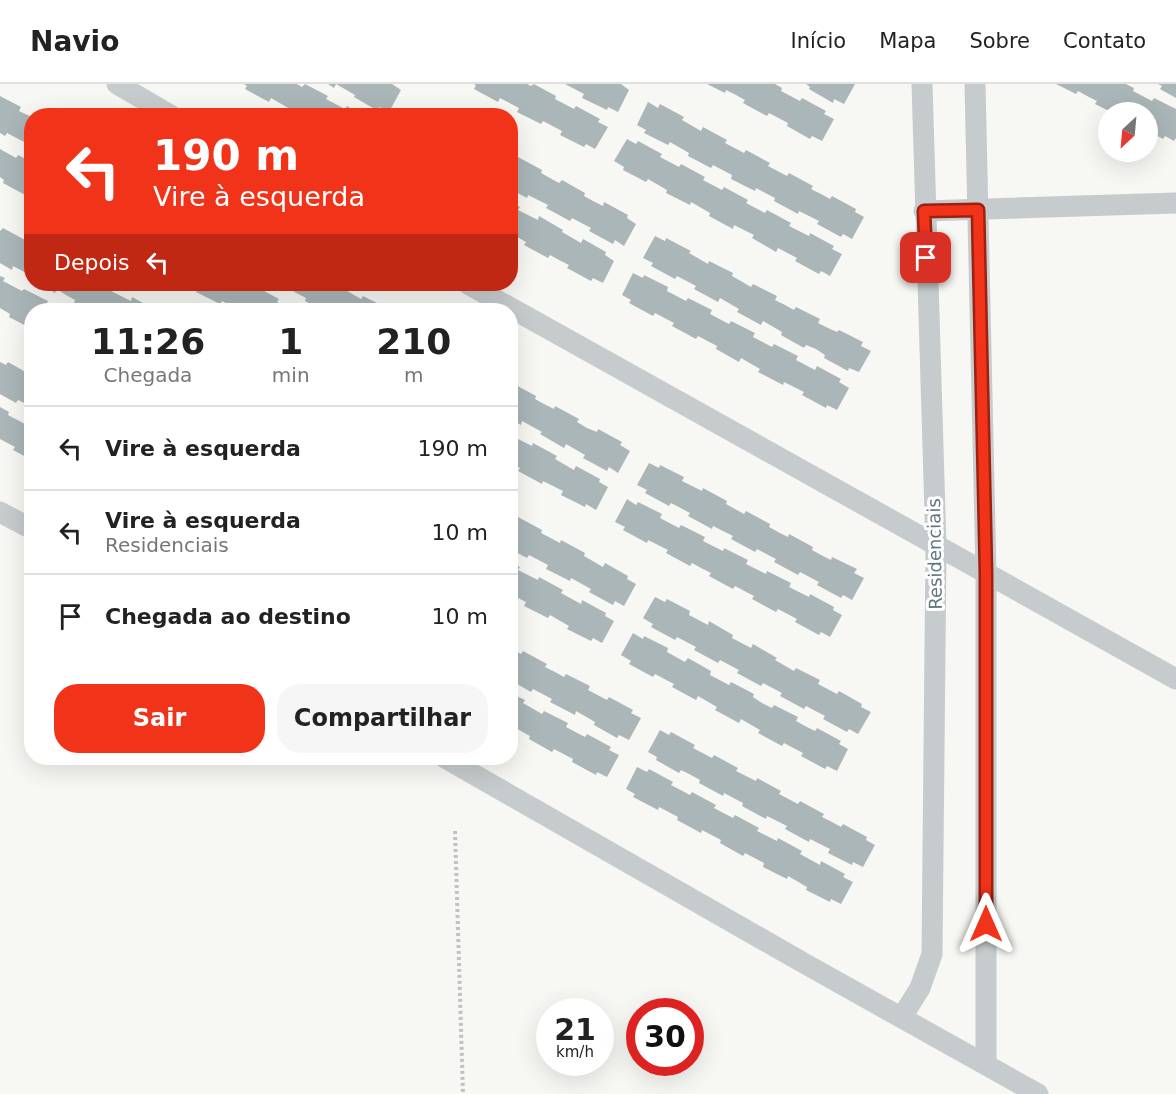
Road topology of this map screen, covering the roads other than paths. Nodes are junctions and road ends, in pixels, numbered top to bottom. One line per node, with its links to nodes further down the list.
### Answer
1 (117, 84): 4 (street)
2 (922, 84): 7 (street, Residenciais)
3 (975, 84): 6 (street)
4 (158, 108)
5 (1176, 203): 6 (street)
6 (978, 210): 7 (street); 14 (street)
7 (924, 211): 13 (street, Residenciais)
8 (481, 291): 9 (street)
9 (502, 303)
10 (518, 312): 13 (street)
11 (0, 512): 12 (street)
12 (24, 525)
13 (936, 546): 14 (street); 17 (street, Residenciais)
14 (986, 574): 15 (street); 18 (street)
15 (1176, 679)
16 (457, 765): 17 (street)
17 (902, 1017): 18 (street)
18 (986, 1064): 19 (street)
19 (1038, 1094)

